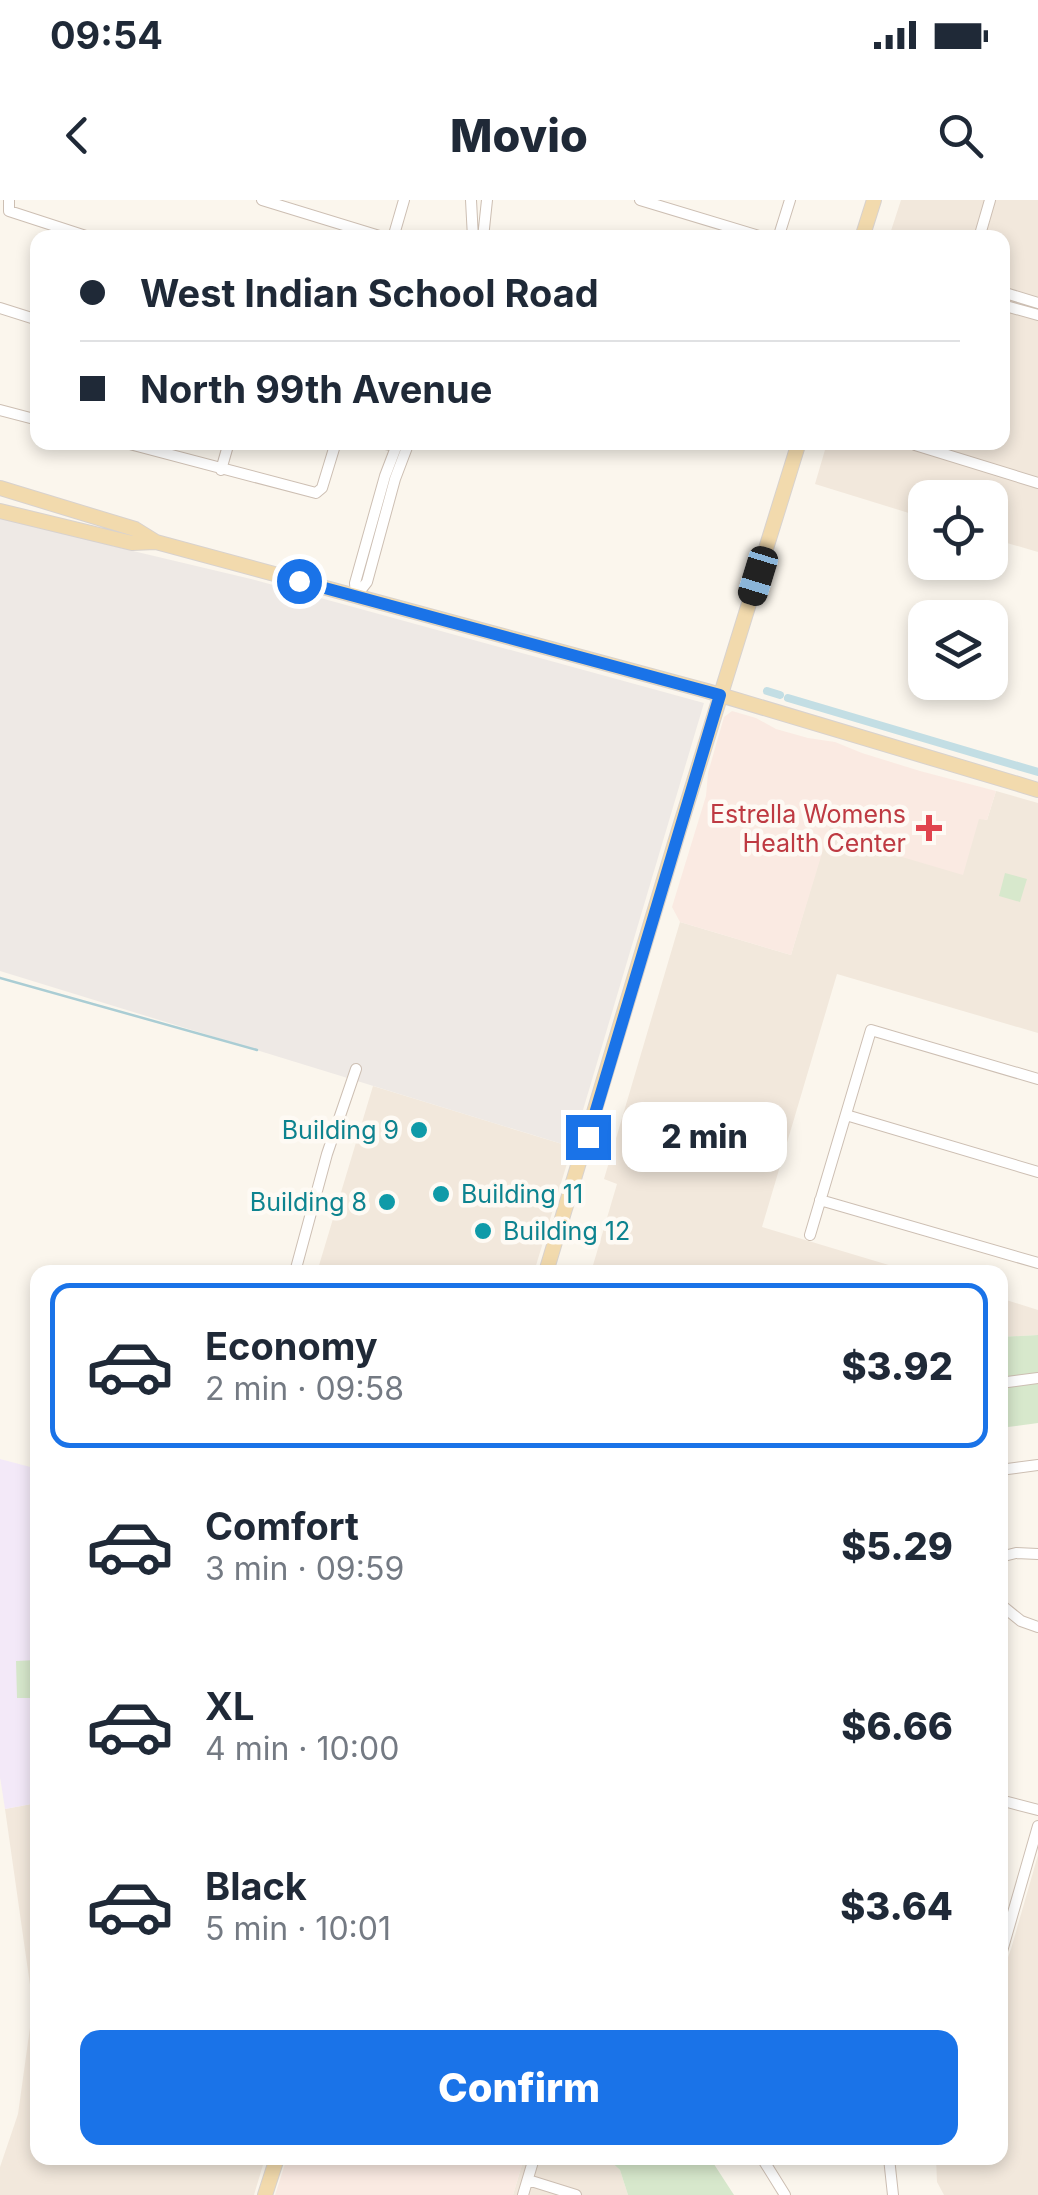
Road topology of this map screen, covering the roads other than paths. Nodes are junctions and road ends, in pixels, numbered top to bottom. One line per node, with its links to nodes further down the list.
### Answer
1 (9, 200): 10 (street)
2 (262, 200): 11 (street)
3 (404, 200): 12 (street)
4 (471, 200): 13 (street)
5 (488, 200): 14 (street)
6 (640, 200): 15 (street)
7 (790, 200): 16 (street)
8 (874, 200): 17 (main road)
9 (990, 200): 18 (street)
10 (67, 230)
11 (362, 230)
12 (392, 230)
13 (473, 230)
14 (484, 230)
15 (739, 230)
16 (781, 230)
17 (865, 230)
18 (981, 230)
19 (1010, 294): 20 (street)
20 (1038, 302)
21 (1010, 307): 23 (street)
22 (0, 308): 24 (street)
23 (1038, 316)
24 (30, 317)
25 (0, 410): 26 (street)
26 (30, 418)
27 (151, 450): 33 (street)
28 (228, 450): 33 (street)
29 (334, 450): 33 (street)
30 (398, 450): 38 (street)
31 (797, 450): 39 (main road)
32 (935, 450): 34 (street)
33 (222, 470)
34 (1038, 483)
35 (0, 488): 37 (main road)
36 (0, 511): 37 (main road)
37 (156, 542): 38 (main road)
38 (356, 596): 39 (main road)
39 (720, 695): 40 (main road); 49 (main road)
40 (1038, 790)
41 (356, 1069): 48 (street)
42 (1038, 1079): 43 (street)
43 (846, 1114): 44 (street); 45 (street)
44 (1038, 1172)
45 (820, 1200): 46 (street); 47 (street)
46 (810, 1235)
47 (1038, 1263)
48 (296, 1265)
49 (548, 1265)
50 (1038, 1378): 51 (street)
51 (1008, 1381)
52 (1038, 1466): 53 (street)
53 (1008, 1469)
54 (1008, 1554): 55 (street)
55 (1038, 1554)
56 (1008, 1610): 57 (street)
57 (1038, 1627)
58 (1008, 1802): 59 (street)
59 (1038, 1810)
60 (1038, 1826): 61 (street)
61 (1008, 1912)
62 (274, 2165): 67 (main road)
63 (532, 2165): 66 (street)
64 (766, 2165): 70 (street)
65 (890, 2165): 71 (street)
66 (528, 2180): 68 (street); 69 (street)
67 (265, 2195)
68 (524, 2195)
69 (576, 2195)
70 (785, 2195)
71 (893, 2195)

